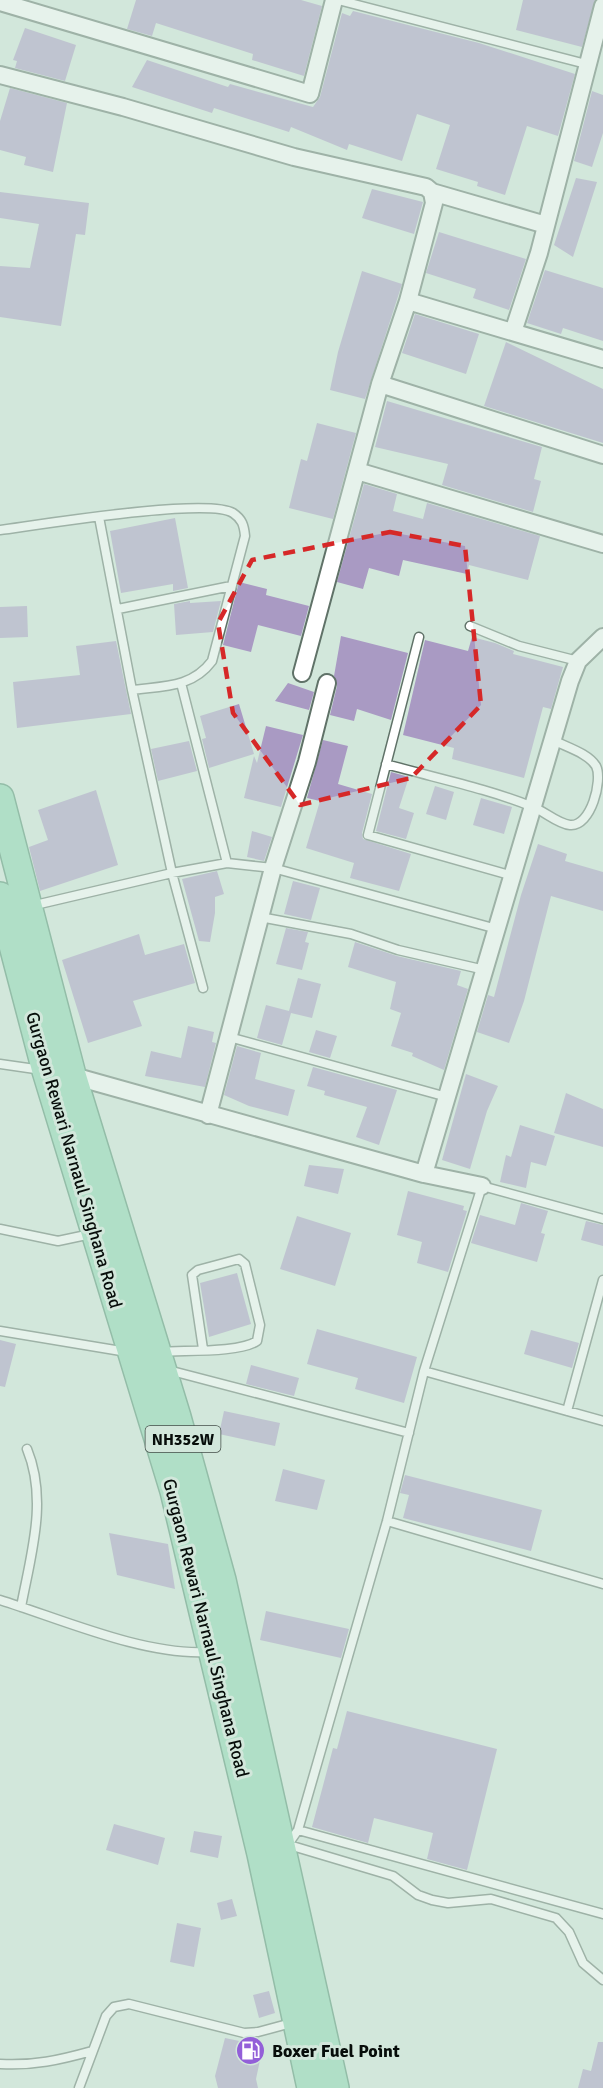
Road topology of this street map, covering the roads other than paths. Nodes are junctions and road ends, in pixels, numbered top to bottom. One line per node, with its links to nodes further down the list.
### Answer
1 (336, 0): 2 (street); 4 (lane)
2 (0, 2)
3 (603, 6): 4 (street)
4 (586, 64): 7 (street)
5 (0, 75): 6 (street)
6 (432, 192): 7 (street); 8 (street)
7 (546, 225): 9 (street)
8 (408, 301): 9 (street); 11 (street)
9 (513, 332): 10 (street)
10 (603, 359)
11 (380, 384): 12 (street); 13 (street)
12 (603, 455)
13 (357, 471): 16 (street); 23 (street)
14 (99, 517): 15 (lane); 17 (lane); 18 (lane)
15 (0, 530)
16 (603, 544)
17 (231, 586): 18 (lane); 24 (lane)
18 (118, 609): 26 (lane)
19 (470, 626): 22 (lane)
20 (419, 637): 28 (lane)
21 (603, 637): 22 (street)
22 (578, 661): 27 (street)
23 (302, 673)
24 (181, 683): 26 (lane); 31 (lane)
25 (327, 683): 32 (street)
26 (132, 690): 33 (lane)
27 (553, 740): 30 (street); 30 (lane)
28 (386, 764): 30 (lane); 34 (lane)
29 (0, 798): 36 (highway, NH352W)
30 (533, 807): 34 (street)
31 (227, 863): 32 (lane); 33 (lane)
32 (273, 868): 37 (street); 38 (lane)
33 (172, 873): 36 (lane); 40 (lane)
34 (513, 876): 38 (street)
35 (0, 896): 43 (highway, Gurgaon Rewari Narnaul Singhana Road / NH352W)
36 (28, 906): 43 (highway, NH352W)
37 (260, 917): 39 (lane); 41 (street)
38 (498, 929): 39 (street)
39 (486, 970): 44 (street)
40 (202, 988)
41 (229, 1037): 44 (lane); 45 (street)
42 (0, 1064): 43 (lane)
43 (59, 1073): 45 (street); 49 (highway, Gurgaon Rewari Narnaul Singhana Road / NH352W)
44 (448, 1097): 46 (street)
45 (208, 1115): 46 (street)
46 (424, 1174): 47 (street)
47 (482, 1185): 48 (lane); 55 (lane)
48 (603, 1219)
49 (106, 1227): 50 (lane); 54 (highway, Gurgaon Rewari Narnaul Singhana Road / NH352W)
50 (0, 1229)
51 (603, 1283): 56 (lane)
52 (0, 1331): 54 (lane)
53 (203, 1349): 53 (lane); 54 (lane)
54 (149, 1353): 58 (lane); 64 (highway, Gurgaon Rewari Narnaul Singhana Road / NH352W); 64 (highway, NH352W)
55 (424, 1371): 56 (lane); 58 (lane)
56 (567, 1411): 57 (lane)
57 (603, 1421)
58 (408, 1433): 60 (lane)
59 (27, 1449): 63 (lane)
60 (387, 1521): 61 (lane); 65 (lane)
61 (603, 1584)
62 (0, 1600): 63 (lane)
63 (21, 1607): 64 (lane)
64 (225, 1648): 65 (highway, Gurgaon Rewari Narnaul Singhana Road / NH352W)
65 (282, 1844): 66 (lane); 67 (lane); 68 (highway, Gurgaon Rewari Narnaul Singhana Road / NH352W); 69 (highway, NH352W)
66 (603, 1914)
67 (603, 1980)
68 (298, 2021): 69 (highway, Gurgaon Rewari Narnaul Singhana Road / NH352W); 70 (lane)
69 (315, 2047): 73 (highway, Gurgaon Rewari Narnaul Singhana Road / NH352W); 74 (highway, NH352W)
70 (92, 2051): 71 (lane); 72 (lane)
71 (0, 2064)
72 (79, 2088)
73 (312, 2088)
74 (334, 2088)

